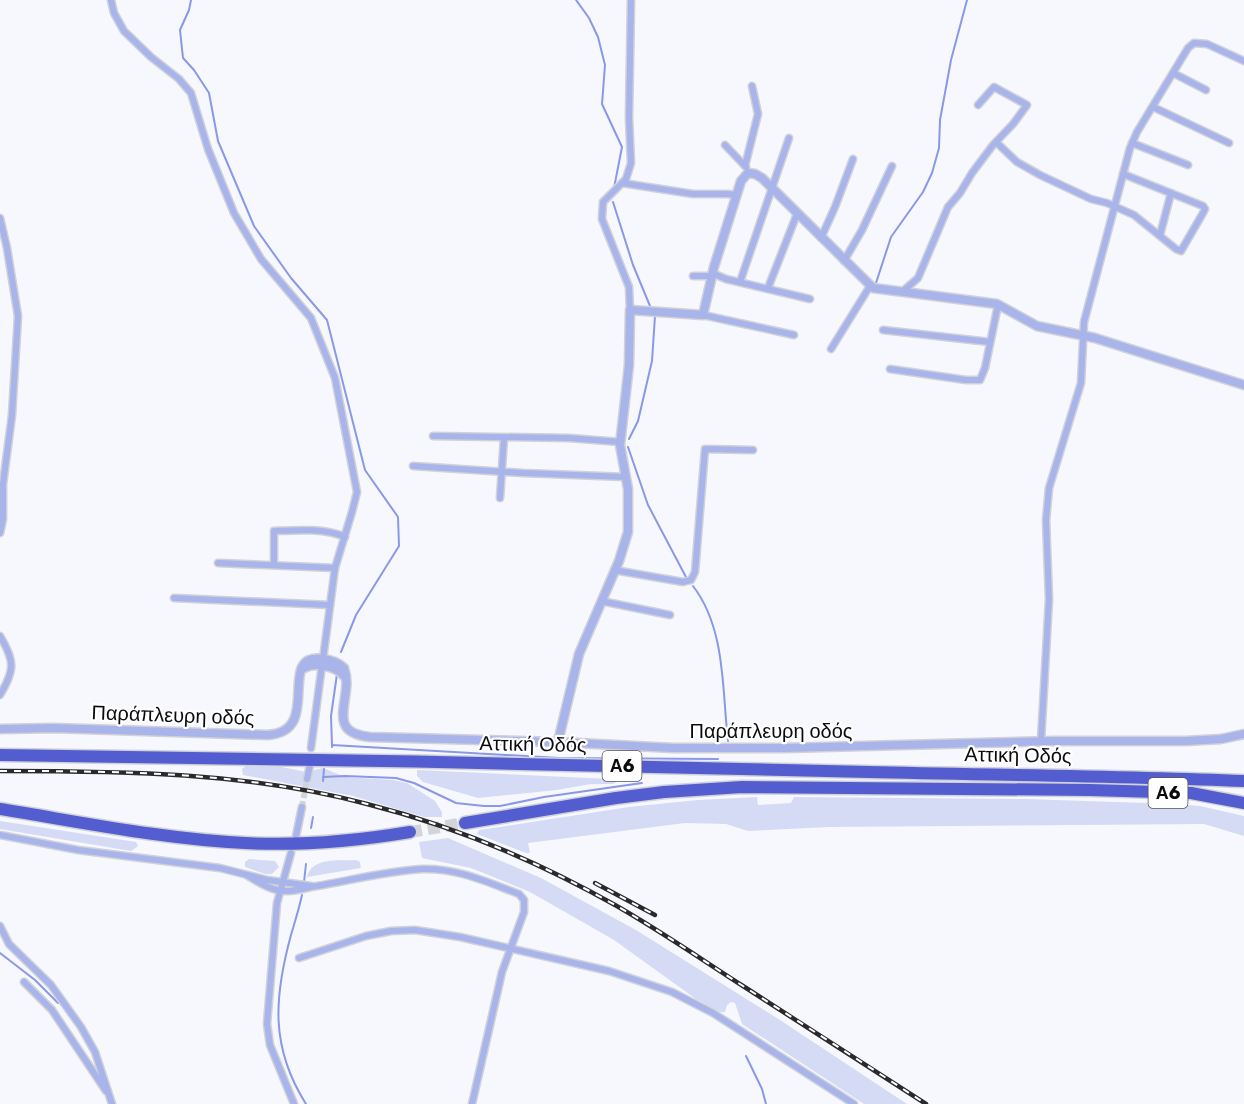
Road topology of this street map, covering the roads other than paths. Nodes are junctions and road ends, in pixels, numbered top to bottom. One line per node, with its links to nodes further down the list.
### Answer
1 (111, 0): 57 (street)
2 (631, 0): 19 (street)
3 (1244, 62): 4 (street)
4 (1173, 73): 6 (street); 8 (street)
5 (752, 86): 17 (street)
6 (1206, 90)
7 (978, 105): 10 (street)
8 (1153, 107): 11 (street); 12 (street)
9 (789, 138): 20 (street)
10 (996, 142): 23 (street); 36 (street)
11 (1132, 142): 15 (street); 18 (street)
12 (1229, 143)
13 (725, 145): 17 (street)
14 (854, 159): 29 (street)
15 (1188, 165)
16 (892, 166): 30 (street)
17 (747, 170): 20 (street); 22 (street)
18 (1123, 174): 21 (street); 23 (street)
19 (622, 183): 22 (street); 39 (street)
20 (772, 188): 25 (street); 33 (street)
21 (1171, 193): 28 (street); 28 (street)
22 (737, 195): 31 (street)
23 (1114, 206): 24 (street); 26 (street)
24 (1125, 210): 26 (street); 28 (street)
25 (797, 213): 29 (street); 35 (street)
26 (1112, 216): 43 (street)
27 (0, 218): 56 (street)
28 (1160, 235)
29 (821, 238): 30 (street)
30 (844, 261): 34 (street)
31 (712, 275): 32 (street); 33 (street); 40 (street)
32 (693, 276)
33 (740, 282): 35 (street)
34 (870, 286): 36 (street); 45 (street)
35 (768, 288): 37 (street)
36 (902, 292): 38 (street)
37 (810, 299)
38 (998, 305): 43 (street); 44 (street)
39 (630, 310): 40 (street); 50 (street)
40 (703, 315): 42 (street)
41 (883, 330): 44 (street)
42 (794, 335)
43 (1083, 336): 47 (street); 71 (street)
44 (990, 342): 46 (street)
45 (831, 348)
46 (890, 369)
47 (1244, 385)
48 (433, 436): 49 (street)
49 (504, 438): 50 (street); 53 (street)
50 (620, 442): 54 (street)
51 (753, 450): 61 (street)
52 (412, 466): 53 (street)
53 (502, 472): 54 (street); 55 (street)
54 (626, 477): 61 (street)
55 (500, 498)
56 (0, 533)
57 (345, 537): 59 (street); 60 (street)
58 (218, 563): 59 (street)
59 (274, 565): 60 (street)
60 (335, 568): 64 (street)
61 (614, 570): 63 (street)
62 (174, 598): 64 (street)
63 (601, 601): 65 (street); 72 (street)
64 (330, 604): 67 (street)
65 (670, 615)
66 (0, 636): 68 (street)
67 (323, 662): 69 (street, Παράπλευρη οδός); 72 (street, Παράπλευρη οδός); 73 (street)
68 (0, 695)
69 (0, 729)
70 (1244, 734): 71 (street, Παράπλευρη οδός)
71 (1041, 741): 72 (street, Παράπλευρη οδός)
72 (558, 742)
73 (311, 748)
74 (0, 755): 77 (highway, Αττική Οδός / Α6)
75 (310, 765): 76 (street)
76 (307, 779)
77 (1244, 781)
78 (1244, 803): 81 (highway, Αττική Οδός / Α6)
79 (302, 807): 84 (street)
80 (0, 809): 82 (highway)
81 (465, 823)
82 (410, 832)
83 (0, 835): 86 (street)
84 (296, 836)
85 (291, 853): 87 (street)
86 (248, 876): 87 (street); 89 (street)
87 (283, 882): 88 (street); 89 (street)
88 (311, 886): 89 (street); 91 (street)
89 (280, 891): 95 (street)
90 (0, 927): 94 (street)
91 (510, 948): 92 (street); 96 (street); 97 (street)
92 (299, 958)
93 (24, 982): 94 (street)
94 (111, 1101)
95 (294, 1104)
96 (472, 1104)
97 (854, 1104)

